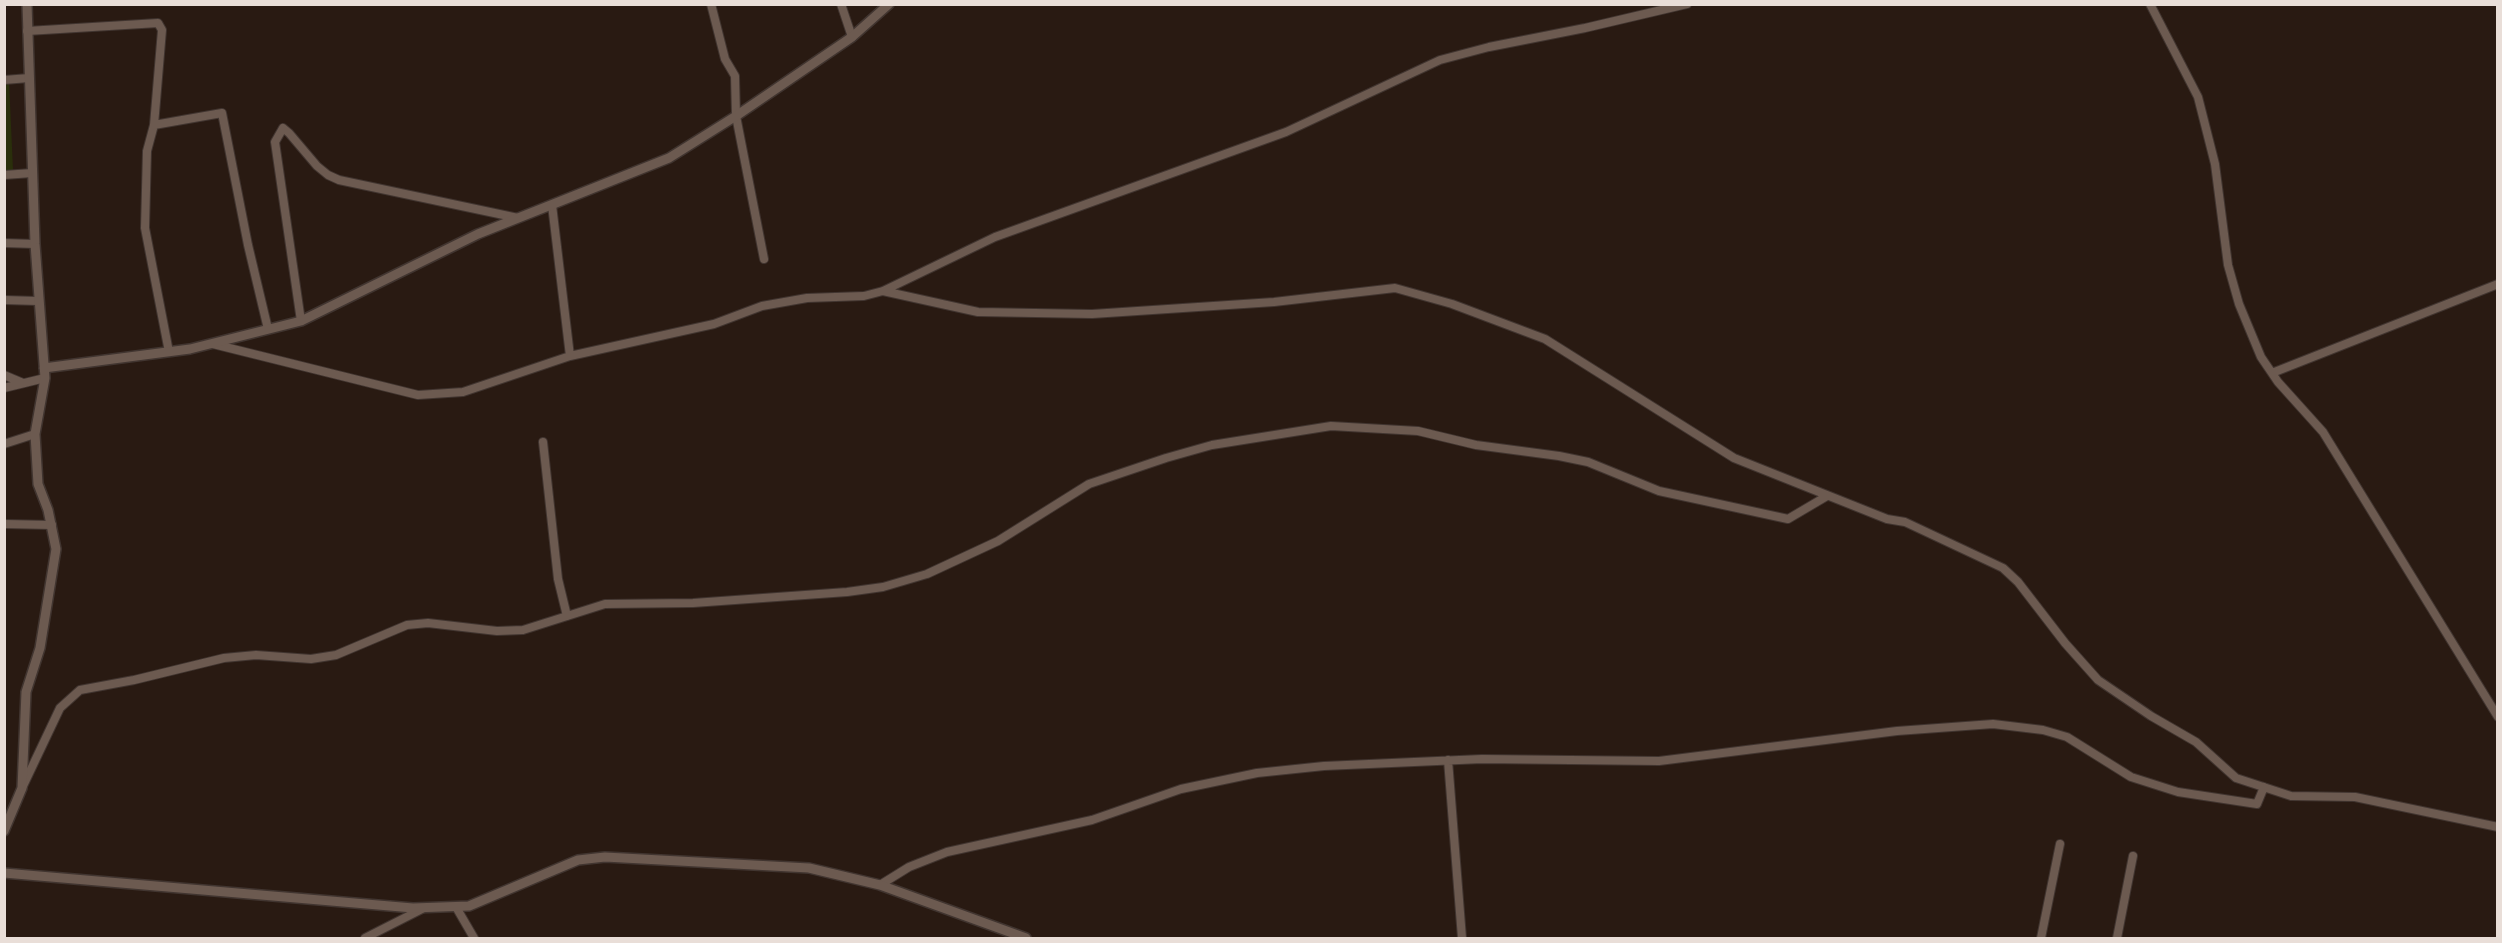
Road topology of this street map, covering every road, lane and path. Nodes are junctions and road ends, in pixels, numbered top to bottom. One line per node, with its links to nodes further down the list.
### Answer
1 (27, 4): 8 (street)
2 (711, 4): 12 (street)
3 (841, 4): 9 (street)
4 (889, 4): 9 (street)
5 (1687, 4): 7 (street)
6 (2150, 4): 31 (street)
7 (1678, 6): 22 (street)
8 (27, 31): 10 (street); 13 (street)
9 (852, 37): 12 (street)
10 (29, 78): 11 (street); 14 (street)
11 (4, 80)
12 (736, 116): 16 (street); 20 (street)
13 (154, 125): 26 (street); 28 (street)
14 (32, 174): 15 (street); 19 (street)
15 (4, 175)
16 (552, 206): 17 (street); 29 (street)
17 (519, 218): 25 (street); 25 (street)
18 (4, 243): 19 (street)
19 (35, 244): 24 (street)
20 (764, 259)
21 (2498, 284): 31 (street)
22 (883, 291): 29 (street); 38 (street)
23 (4, 300): 24 (street)
24 (38, 301): 30 (street)
25 (301, 321): 26 (street)
26 (268, 329): 27 (street)
27 (212, 344): 28 (street); 29 (street)
28 (169, 352): 30 (street)
29 (570, 356)
30 (44, 373): 33 (street); 35 (street)
31 (2272, 373): 42 (street)
32 (4, 375): 33 (street)
33 (24, 383): 34 (street)
34 (4, 388)
35 (35, 434): 37 (street); 40 (street)
36 (543, 442): 41 (street)
37 (4, 444)
38 (1827, 496): 41 (street); 44 (street)
39 (4, 524): 40 (street)
40 (52, 525): 45 (street)
41 (567, 616): 45 (street)
42 (2498, 717)
43 (1448, 760): 44 (street); 51 (street); 59 (street)
44 (2264, 787): 46 (street)
45 (22, 788): 47 (street)
46 (2498, 827)
47 (4, 831)
48 (2060, 844): 60 (street)
49 (2133, 856): 61 (street)
50 (4, 873): 53 (street)
51 (880, 885): 52 (street); 58 (street)
52 (456, 907): 53 (street); 57 (street)
53 (426, 908): 54 (street)
54 (381, 930): 55 (street); 56 (street)
55 (365, 939)
56 (378, 939)
57 (474, 939)
58 (1026, 939)
59 (1461, 939)
60 (2041, 939)
61 (2117, 939)

